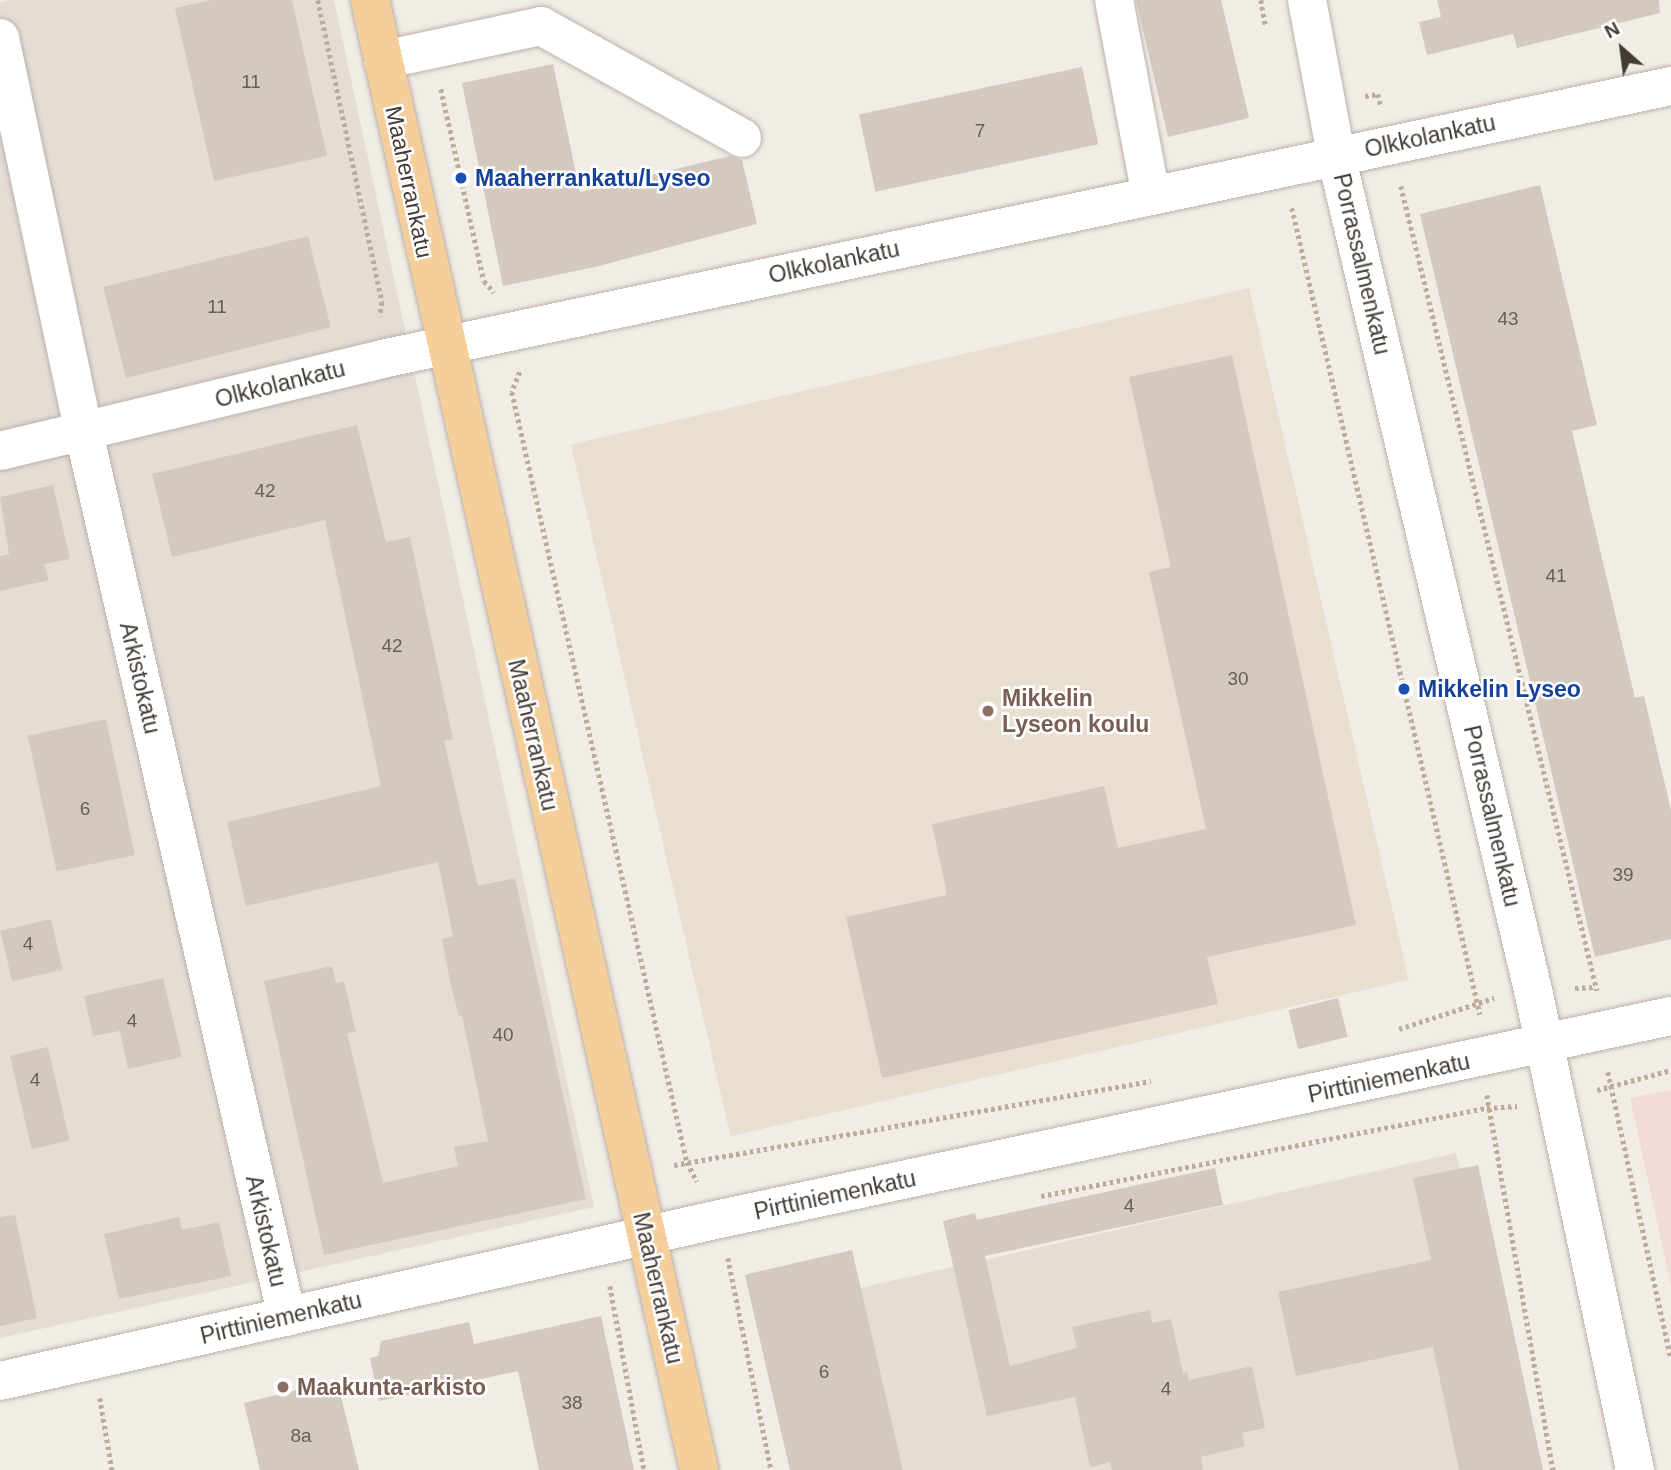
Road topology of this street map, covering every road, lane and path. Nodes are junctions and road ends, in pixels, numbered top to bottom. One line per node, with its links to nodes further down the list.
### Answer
1 (318, 0): 16 (path)
2 (370, 0): 7 (main road, Maaherrankatu)
3 (1114, 0): 12 (street)
4 (1307, 0): 10 (street, Porrassalmenkatu)
5 (0, 38): 17 (street, Arkistokatu)
6 (433, 49): 7 (street); 9 (street); 14 (path)
7 (383, 60): 15 (main road, Maaherrankatu)
8 (1671, 86): 10 (street, Olkkolankatu)
9 (742, 138)
10 (1336, 155): 12 (street, Olkkolankatu); 21 (street, Porrassalmenkatu)
11 (1402, 192): 20 (path)
12 (1151, 195): 14 (street, Olkkolankatu)
13 (1293, 215): 22 (path)
14 (511, 332): 15 (street, Olkkolankatu); 28 (path)
15 (445, 346): 16 (street, Olkkolankatu); 29 (main road, Maaherrankatu)
16 (382, 359): 17 (street, Olkkolankatu)
17 (84, 433): 18 (street, Olkkolankatu); 35 (street, Arkistokatu)
18 (0, 451)
19 (1671, 1016): 20 (street, Pirttiniemenkatu)
20 (1600, 1031): 21 (street, Pirttiniemenkatu); 24 (path)
21 (1544, 1044): 22 (street, Pirttiniemenkatu); 25 (street, Porrassalmenkatu)
22 (1487, 1057): 26 (path); 28 (street, Pirttiniemenkatu)
23 (1671, 1070): 24 (path)
24 (1611, 1085): 25 (path); 36 (path)
25 (1555, 1104): 26 (path); 45 (street, Porrassalmenkatu)
26 (1487, 1108): 27 (path); 44 (path)
27 (1026, 1199)
28 (715, 1220): 29 (street, Pirttiniemenkatu); 31 (path)
29 (646, 1236): 33 (main road, Maaherrankatu); 35 (street, Pirttiniemenkatu)
30 (741, 1256): 31 (path)
31 (728, 1259): 32 (path); 43 (path)
32 (716, 1261)
33 (654, 1275): 34 (path); 42 (main road, Maaherrankatu)
34 (598, 1291)
35 (287, 1317): 37 (street, Pirttiniemenkatu)
36 (1671, 1358)
37 (0, 1381)
38 (111, 1394): 39 (path)
39 (100, 1396): 40 (path); 41 (path)
40 (88, 1399)
41 (112, 1470)
42 (699, 1470)
43 (771, 1470)
44 (1553, 1470)
45 (1635, 1470)

